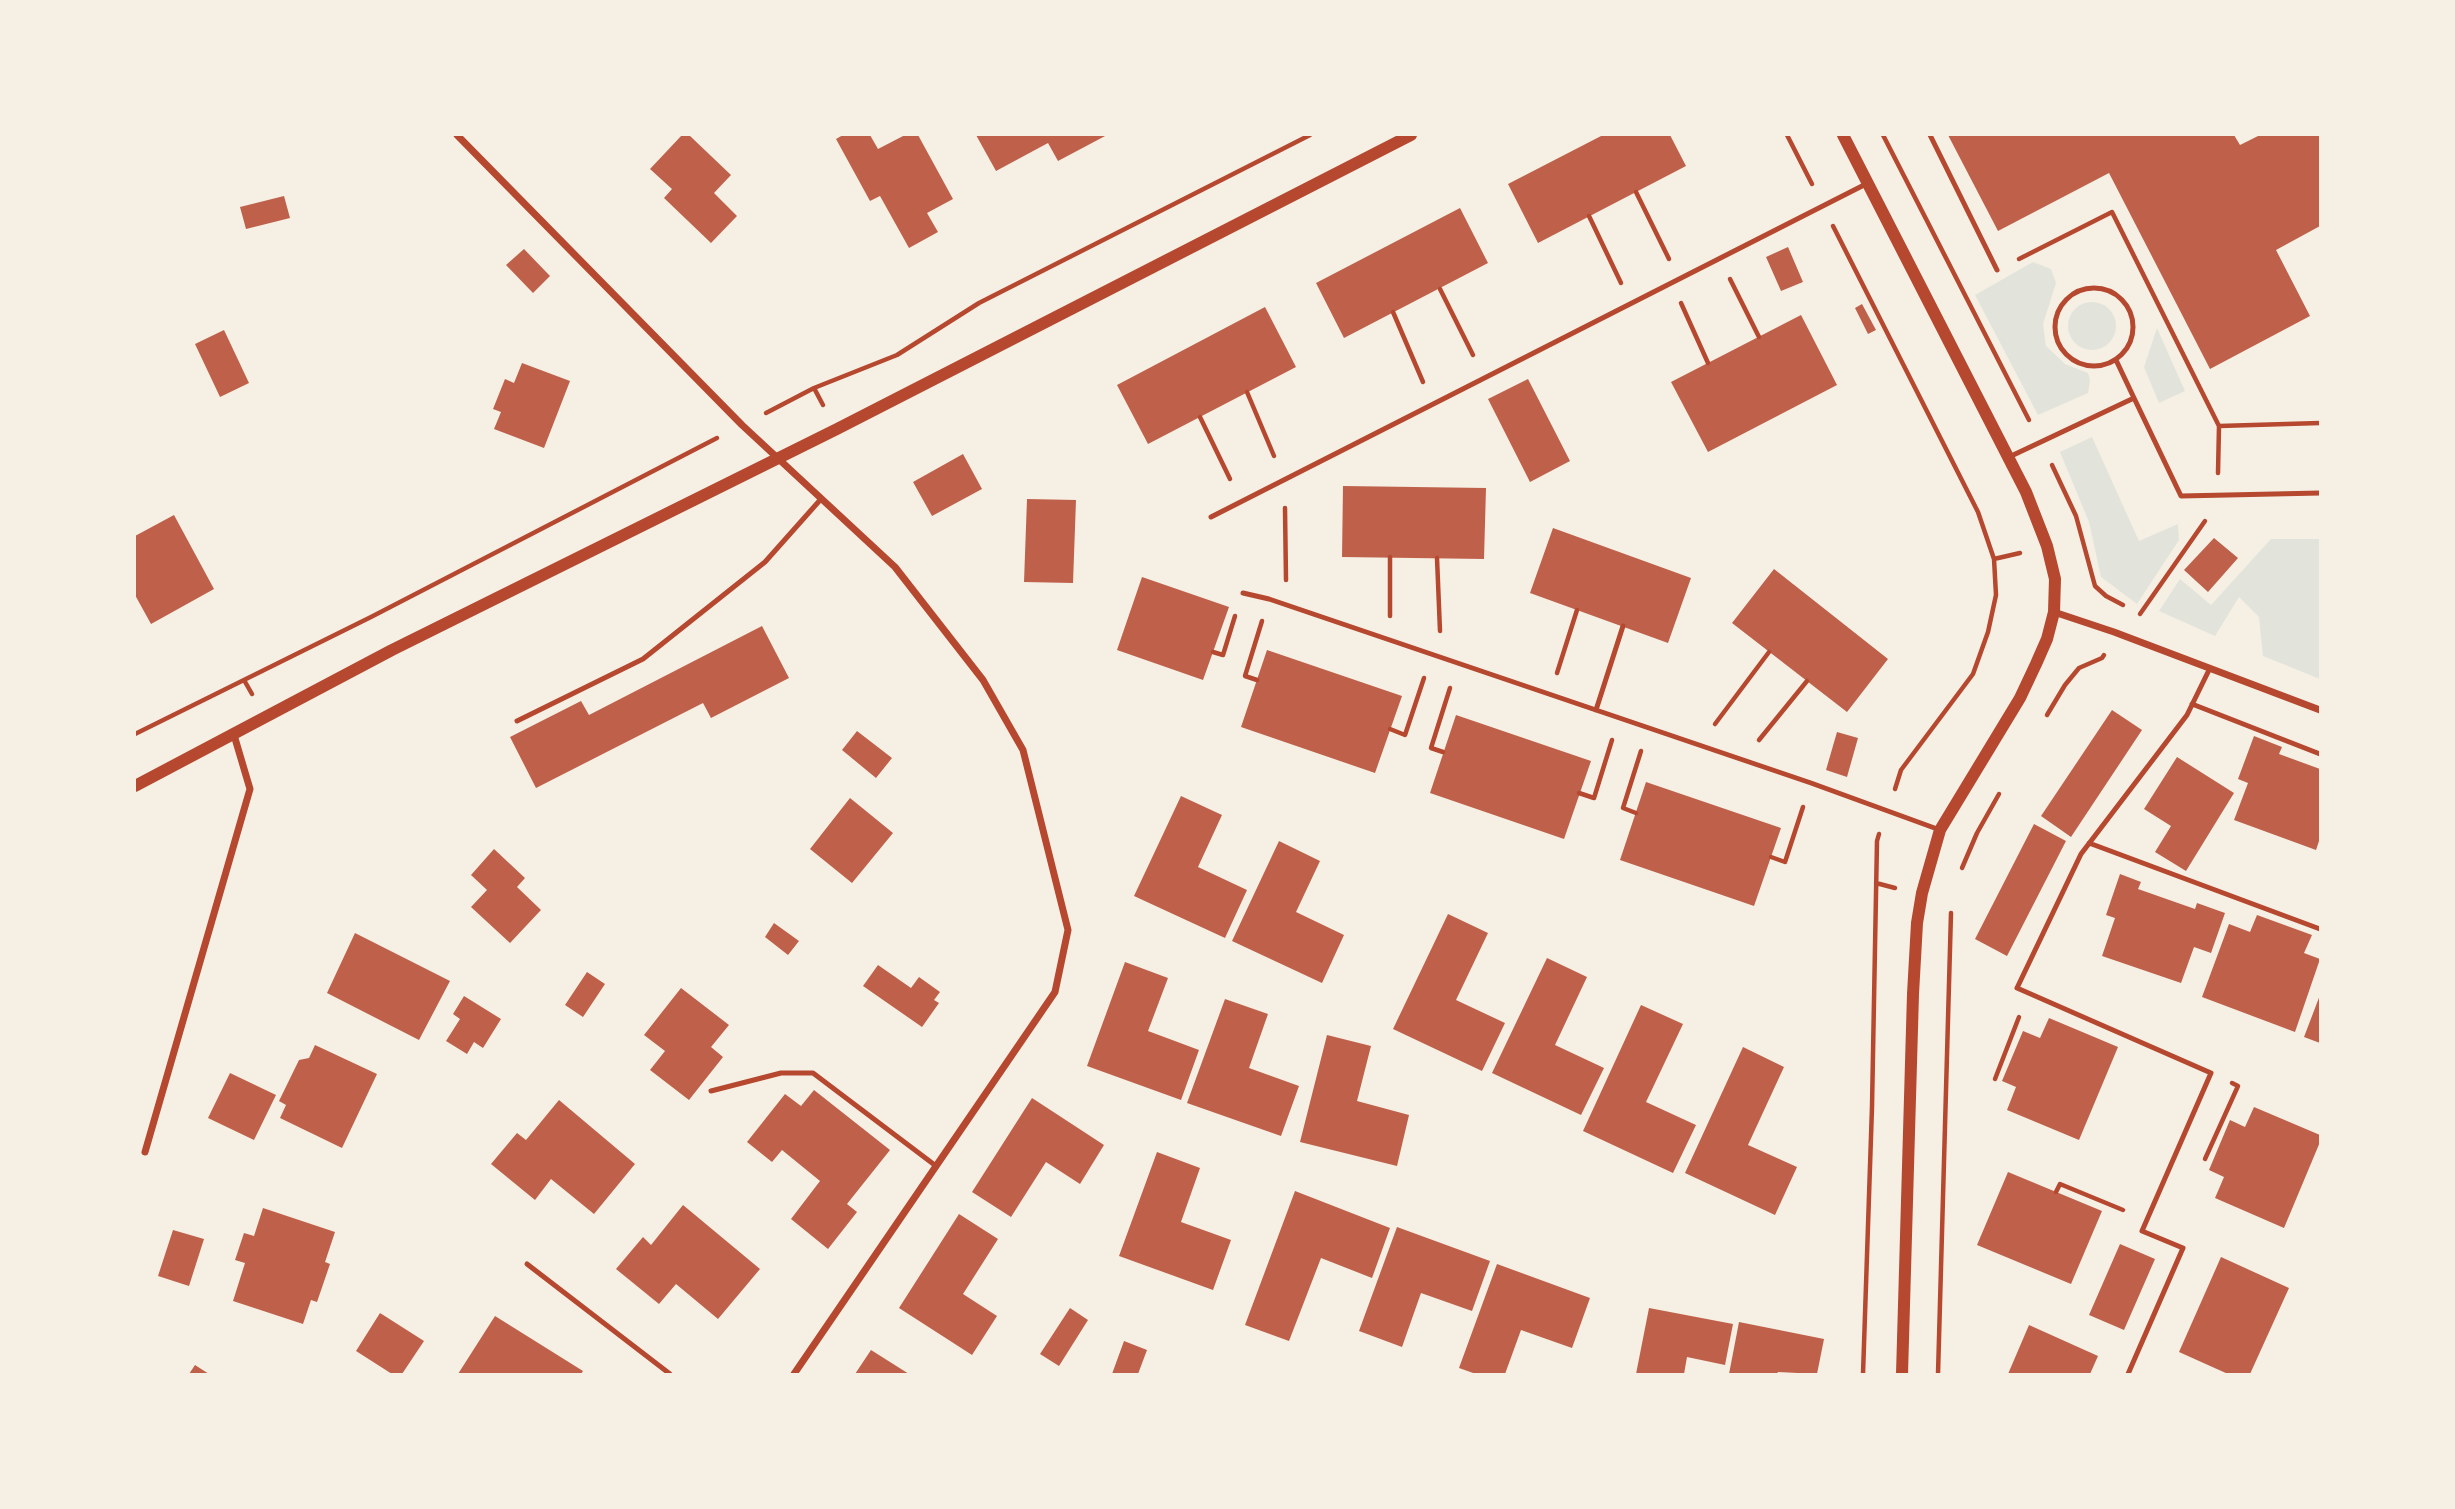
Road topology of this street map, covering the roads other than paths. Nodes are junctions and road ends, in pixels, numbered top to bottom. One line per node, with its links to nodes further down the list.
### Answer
1 (457, 135): 10 (street)
2 (1411, 135): 10 (street)
3 (1843, 135): 5 (street)
4 (1930, 135): 6 (lane)
5 (1868, 183): 9 (street); 13 (lane)
6 (1997, 270)
7 (2116, 360): 7 (lane); 8 (lane)
8 (2134, 398): 9 (lane); 11 (lane)
9 (2009, 457): 15 (street)
10 (777, 459): 12 (street); 22 (street)
11 (2320, 493)
12 (821, 499): 21 (lane); 30 (street)
13 (1211, 517)
14 (1243, 593): 19 (lane)
15 (2054, 612): 17 (street); 25 (street)
16 (1623, 626): 19 (lane)
17 (2210, 668): 18 (lane); 20 (street)
18 (2192, 704): 23 (lane); 26 (lane)
19 (1597, 710): 25 (lane)
20 (2320, 710)
21 (517, 721)
22 (234, 735): 24 (street); 29 (street)
23 (2320, 754)
24 (135, 786)
25 (1940, 830): 34 (street)
26 (2089, 843): 27 (lane); 35 (lane)
27 (2320, 929)
28 (710, 1091): 30 (lane)
29 (145, 1152)
30 (936, 1166): 33 (street)
31 (527, 1264): 32 (lane)
32 (670, 1374)
33 (794, 1374)
34 (1902, 1374)
35 (2128, 1374)

